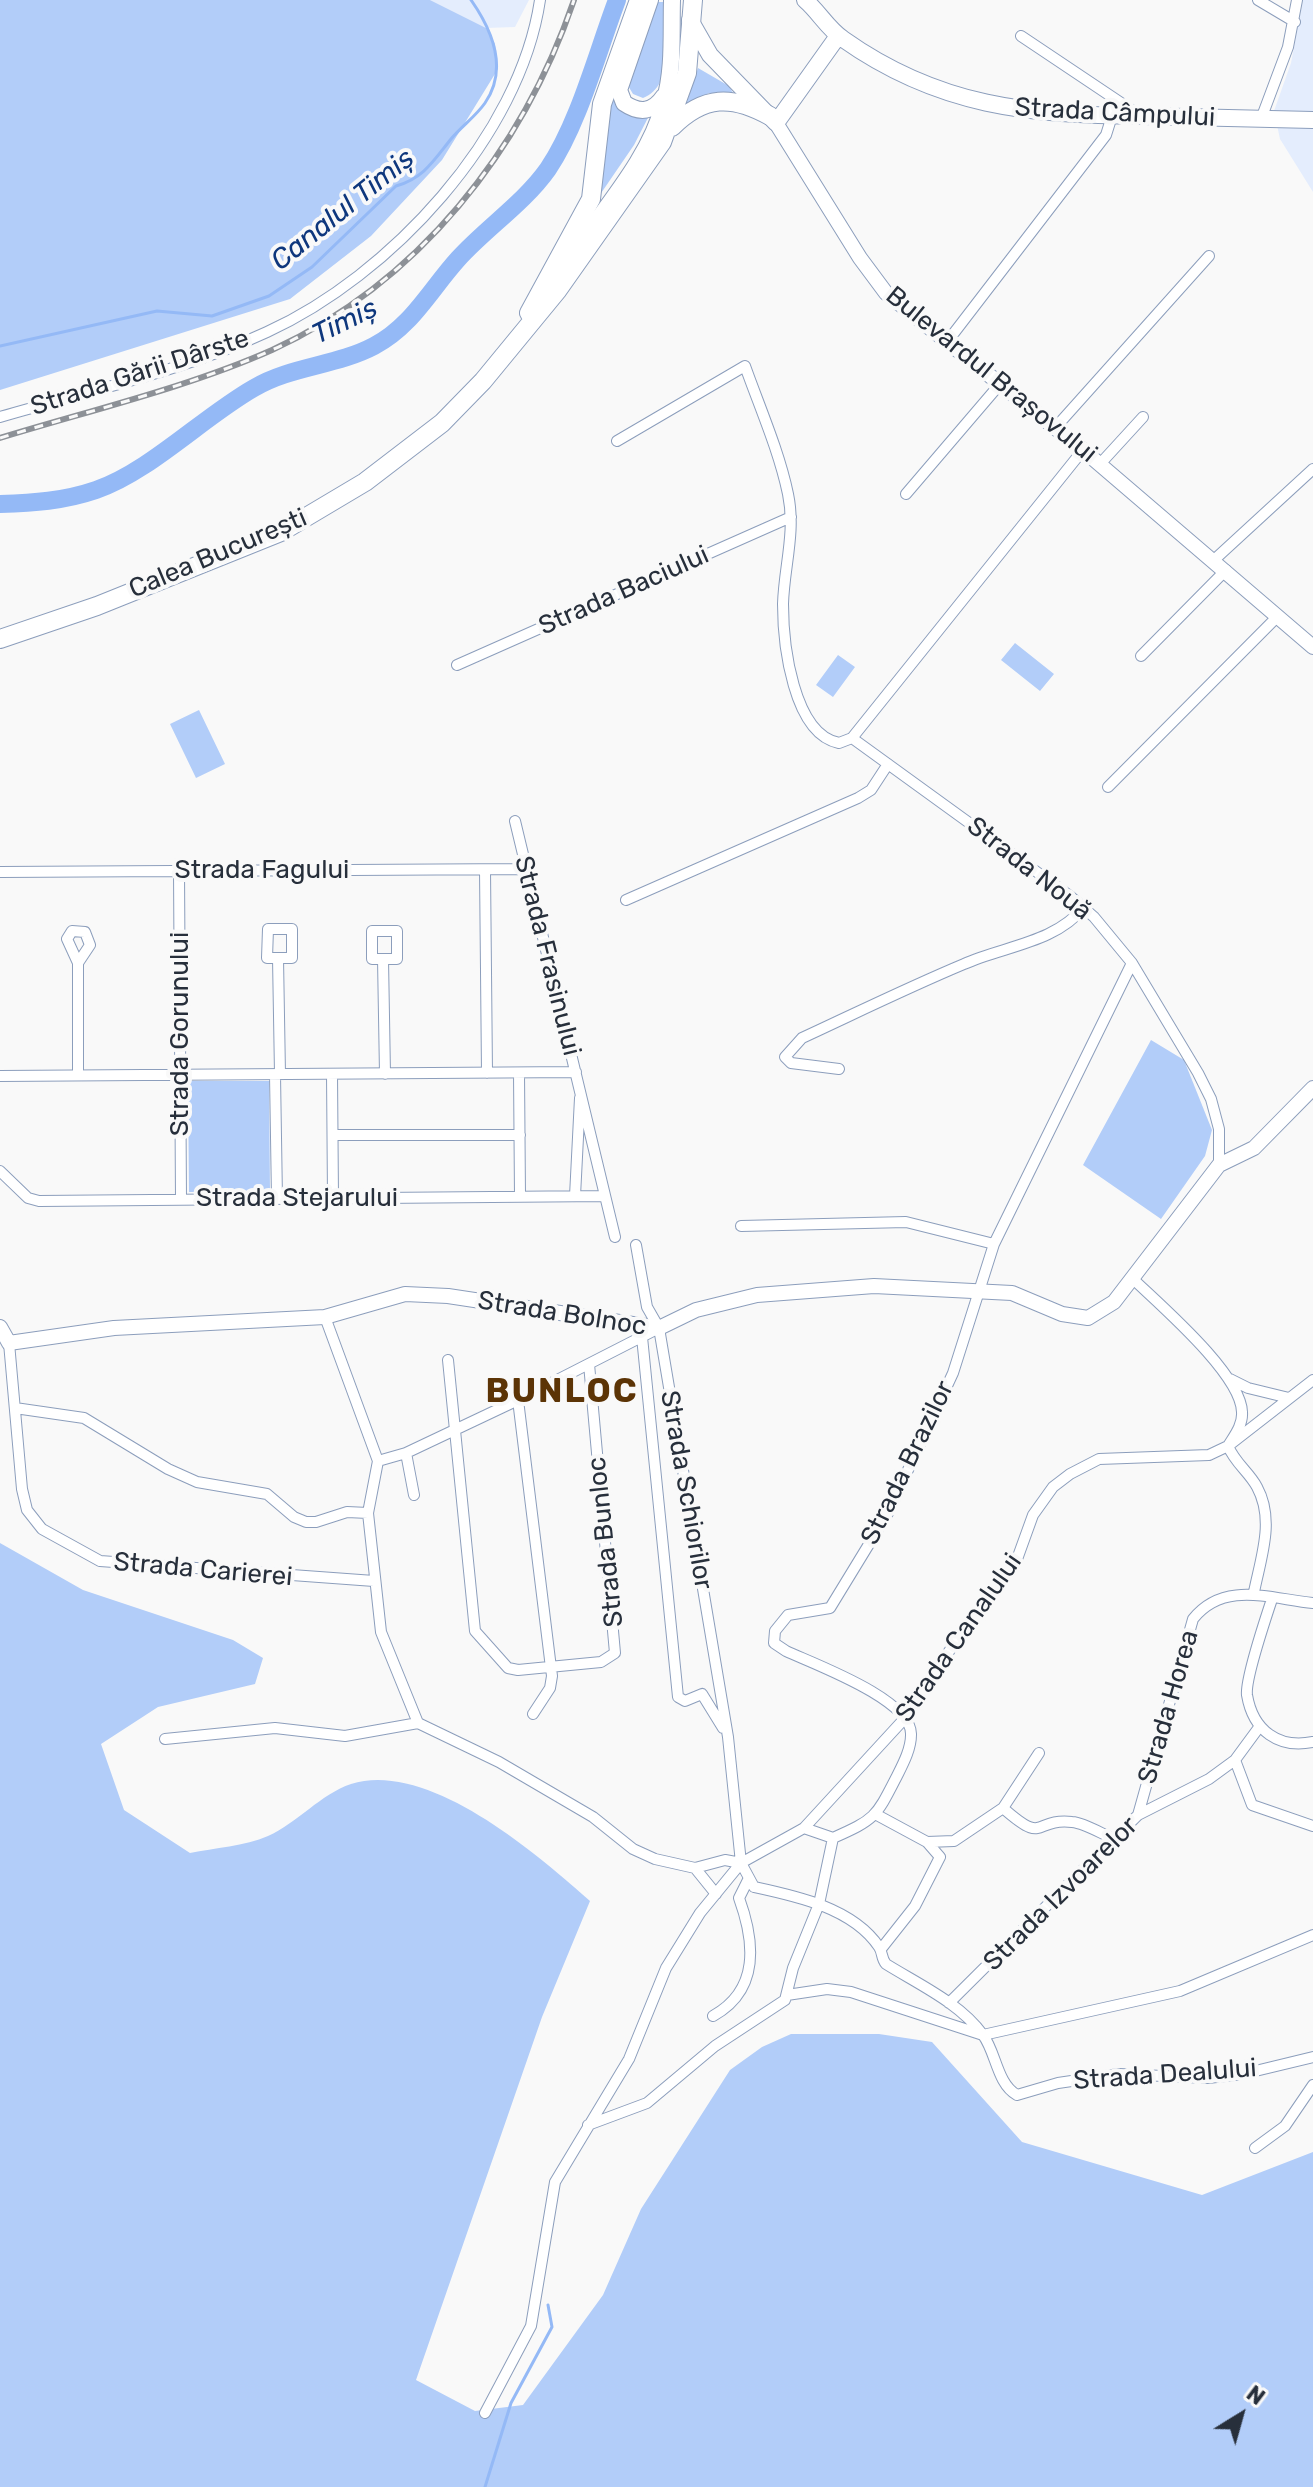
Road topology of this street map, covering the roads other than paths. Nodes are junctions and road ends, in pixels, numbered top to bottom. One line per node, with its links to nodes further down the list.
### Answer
1 (540, 0): 25 (street, Strada Gării Dârste)
2 (639, 0): 22 (highway)
3 (650, 0): 14 (main road)
4 (672, 0): 14 (main road, Calea București)
5 (686, 0): 10 (main road, Calea București)
6 (693, 0): 10 (highway)
7 (805, 0): 12 (main road, Strada Câmpului)
8 (1258, 0): 11 (street)
9 (1297, 0): 11 (street)
10 (690, 22): 17 (main road, Bulevardul Brașovului); 20 (highway, Calea București)
11 (1295, 22): 18 (street)
12 (838, 36): 15 (main road, Strada Câmpului); 17 (main road)
13 (1021, 36): 16 (street)
14 (667, 91): 22 (main road, Calea București)
15 (1112, 116): 16 (main road, Strada Câmpului); 23 (street)
16 (1141, 116): 18 (main road, Strada Câmpului)
17 (773, 119): 20 (highway); 23 (street, Bulevardul Brașovului)
18 (1261, 119): 19 (main road, Strada Câmpului)
19 (1313, 120)
20 (670, 129): 22 (highway, Calea București)
21 (1209, 256): 27 (street)
22 (519, 334): 36 (highway, Calea București)
23 (947, 342): 24 (street, Bulevardul Brașovului)
24 (1000, 384): 27 (street, Bulevardul Brașovului); 32 (street)
25 (0, 417)
26 (1143, 417): 30 (street)
27 (1055, 428): 29 (street, Bulevardul Brașovului)
28 (617, 441): 33 (street, Strada Nouă)
29 (1083, 450): 30 (street, Bulevardul Brașovului); 40 (street)
30 (1100, 464): 34 (street, Bulevardul Brașovului)
31 (1313, 469): 34 (street)
32 (906, 494)
33 (791, 517): 39 (street, Strada Baciului); 40 (street, Strada Nouă)
34 (1220, 565): 35 (street, Bulevardul Brașovului); 38 (street)
35 (1278, 616): 37 (street, Bulevardul Brașovului); 42 (street)
36 (0, 639)
37 (1313, 647)
38 (1141, 656)
39 (457, 665)
40 (852, 738): 41 (street, Strada Nouă)
41 (888, 764): 48 (street); 49 (street, Strada Nouă)
42 (1108, 787)
43 (515, 821): 44 (street, Strada Frasinului)
44 (524, 869): 46 (street, Strada Fagului); 55 (street, Strada Frasinului)
45 (179, 870): 46 (street, Strada Fagului); 47 (street, Strada Fagului); 58 (street, Strada Gorunului)
46 (485, 870): 56 (street)
47 (0, 872)
48 (626, 900)
49 (1084, 907): 53 (street, Strada Nouă); 54 (street)
50 (278, 958): 59 (street)
51 (383, 959): 61 (street)
52 (78, 963): 62 (street)
53 (1132, 963): 68 (street, Strada Nouă); 78 (street, Strada Brazilor)
54 (839, 1069)
55 (576, 1072): 57 (street); 65 (street, Strada Frasinului)
56 (487, 1073): 57 (street); 61 (street)
57 (519, 1073): 67 (street)
58 (180, 1074): 59 (street); 62 (street); 74 (street, Strada Gorunului)
59 (278, 1074): 60 (street); 75 (street)
60 (332, 1074): 61 (street); 66 (street)
61 (385, 1074)
62 (78, 1075): 63 (street)
63 (0, 1076)
64 (1313, 1088): 68 (street, Strada Bolnoc)
65 (581, 1091): 71 (street, Strada Frasinului); 72 (street, Strada Frasinului)
66 (333, 1135): 67 (street); 73 (street)
67 (520, 1135): 70 (street)
68 (1219, 1165): 80 (street, Strada Bolnoc)
69 (0, 1171): 74 (street, Strada Stejarului)
70 (520, 1196): 71 (street, Strada Stejarului); 73 (street, Strada Stejarului)
71 (575, 1196): 72 (street, Strada Stejarului)
72 (605, 1196): 77 (street, Strada Frasinului)
73 (333, 1198): 75 (street, Strada Stejarului)
74 (181, 1199): 75 (street, Strada Stejarului)
75 (277, 1199)
76 (741, 1226): 78 (street)
77 (615, 1237)
78 (994, 1244): 81 (street, Strada Brazilor)
79 (636, 1245): 84 (street, Strada Schiorilor)
80 (1132, 1278): 81 (street, Strada Bolnoc); 89 (street)
81 (978, 1290): 84 (street, Strada Bolnoc); 106 (street, Strada Brazilor)
82 (325, 1317): 84 (street, Strada Bolnoc); 86 (street, Strada Bolnoc); 97 (street)
83 (0, 1327): 86 (street)
84 (659, 1328): 85 (street); 109 (street, Strada Schiorilor)
85 (642, 1337): 88 (street); 109 (street, Strada Schiorilor)
86 (9, 1343): 93 (street, Strada Carierei)
87 (448, 1360): 94 (street, Strada Bunloc)
88 (589, 1364): 92 (street); 104 (street, Strada Bunloc)
89 (1229, 1378): 91 (street); 95 (street)
90 (1313, 1380): 91 (street, Strada Canalului)
91 (1289, 1398): 95 (street, Strada Canalului)
92 (518, 1400): 94 (street); 104 (street)
93 (15, 1408): 99 (street); 100 (street, Strada Carierei)
94 (456, 1429): 96 (street); 104 (street, Strada Bunloc)
95 (1228, 1446): 101 (street); 106 (street, Strada Canalului)
96 (406, 1453): 97 (street); 98 (street)
97 (378, 1461): 99 (street)
98 (414, 1495)
99 (368, 1513): 100 (street)
100 (374, 1581): 107 (street)
101 (1254, 1592): 102 (street); 116 (street, Strada Horea)
102 (1272, 1599): 103 (street); 108 (street)
103 (1313, 1603)
104 (551, 1668): 105 (street)
105 (533, 1714)
106 (906, 1717): 115 (street); 118 (street, Strada Canalului)
107 (418, 1723): 110 (street); 123 (street)
108 (1260, 1726): 111 (street); 113 (street, Strada Izvoarelor)
109 (728, 1737): 122 (street, Strada Schiorilor)
110 (165, 1739)
111 (1313, 1742)
112 (1039, 1753): 114 (street)
113 (1235, 1760): 116 (street, Strada Izvoarelor); 117 (street)
114 (1003, 1808): 120 (street); 121 (street)
115 (877, 1815): 119 (street); 121 (street)
116 (1138, 1815): 120 (street, Strada Izvoarelor)
117 (1313, 1826)
118 (804, 1828): 119 (street); 122 (street, Strada Canalului)
119 (833, 1838): 126 (street)
120 (1114, 1839): 130 (street, Strada Izvoarelor)
121 (927, 1842): 128 (street)
122 (741, 1863): 123 (street); 124 (street, Strada Schiorilor); 125 (street)
123 (695, 1868): 125 (street)
124 (748, 1880): 126 (street); 131 (street)
125 (716, 1894): 135 (street)
126 (819, 1904): 128 (street); 129 (street)
127 (1313, 1935): 132 (street)
128 (881, 1949): 130 (street)
129 (787, 1995): 132 (street); 135 (street)
130 (949, 2003): 132 (street)
131 (713, 2016)
132 (983, 2035): 133 (street, Strada Dealului)
133 (1313, 2057)
134 (1313, 2085): 136 (street)
135 (588, 2125): 137 (street)
136 (1255, 2148)
137 (485, 2413)

